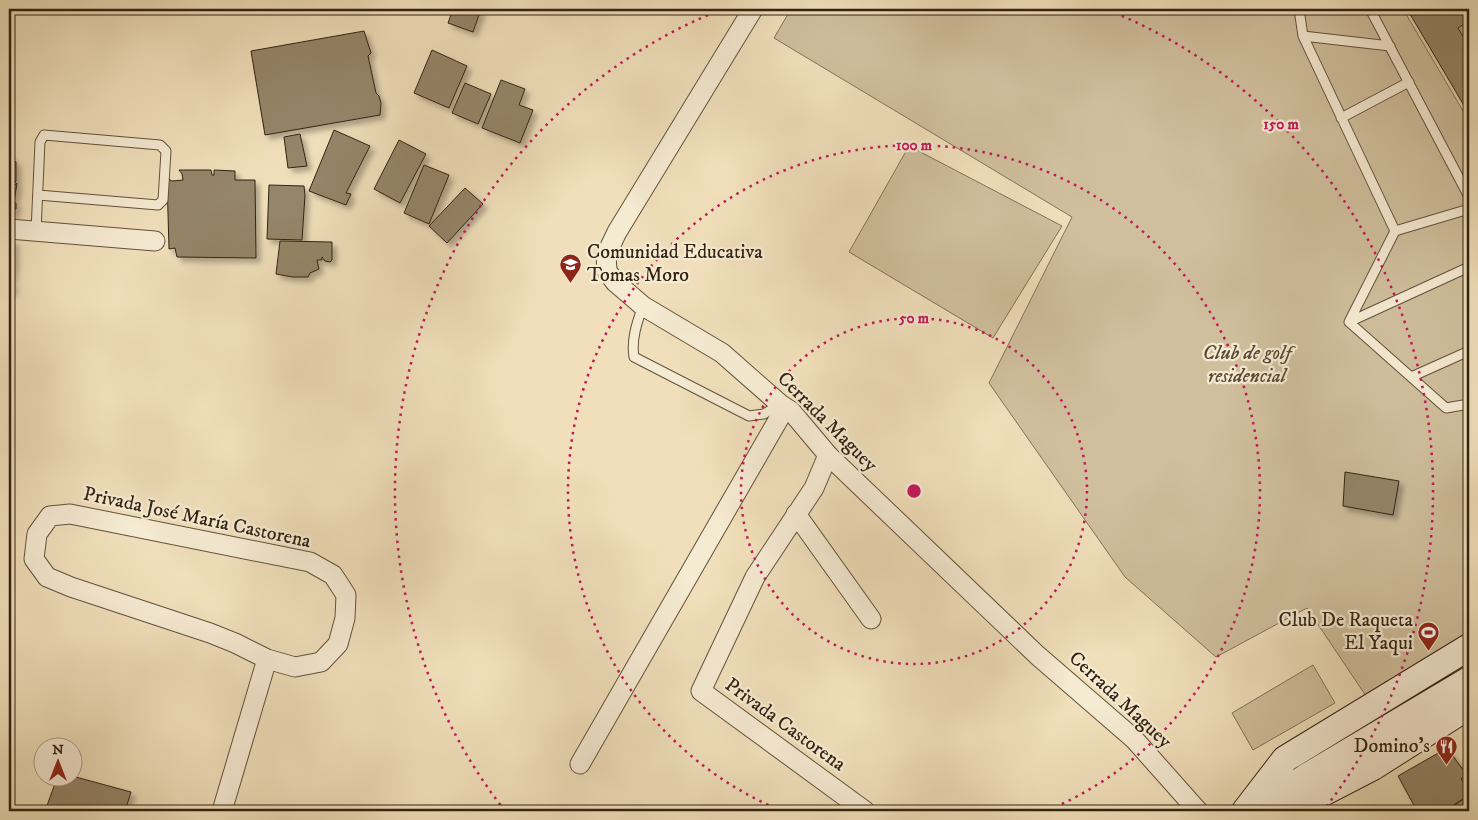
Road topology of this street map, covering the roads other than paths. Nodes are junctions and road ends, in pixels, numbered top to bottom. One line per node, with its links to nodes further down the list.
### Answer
1 (752, 9): 16 (street, Cerrada Maguey)
2 (1299, 9): 4 (lane)
3 (1370, 9): 5 (lane)
4 (1303, 36): 5 (lane); 7 (lane)
5 (1390, 46): 6 (lane)
6 (1409, 82): 7 (lane); 9 (lane)
7 (1341, 118): 13 (lane)
8 (38, 195): 8 (lane); 12 (lane)
9 (1469, 197)
10 (1469, 209): 13 (lane)
11 (9, 229): 12 (street)
12 (36, 231): 14 (street)
13 (1396, 231): 17 (lane)
14 (155, 241)
15 (1469, 266): 17 (lane)
16 (643, 306): 21 (street, Cerrada Maguey); 21 (lane)
17 (1349, 322): 19 (lane)
18 (1469, 351): 19 (lane)
19 (1411, 376): 20 (lane)
20 (1469, 404)
21 (782, 406): 22 (street, Cerrada Maguey); 29 (street)
22 (828, 456): 23 (street, Privada Castorena); 32 (street, Cerrada Maguey)
23 (796, 514): 24 (street); 31 (street, Privada Castorena)
24 (871, 619)
25 (1469, 647): 33 (street)
26 (267, 659): 26 (street, Privada José María Castorena); 30 (street)
27 (1469, 680): 34 (street)
28 (1469, 706): 35 (street)
29 (580, 764)
30 (222, 811)
31 (866, 811)
32 (1198, 811)
33 (1245, 811)
34 (1255, 811)
35 (1288, 811)

